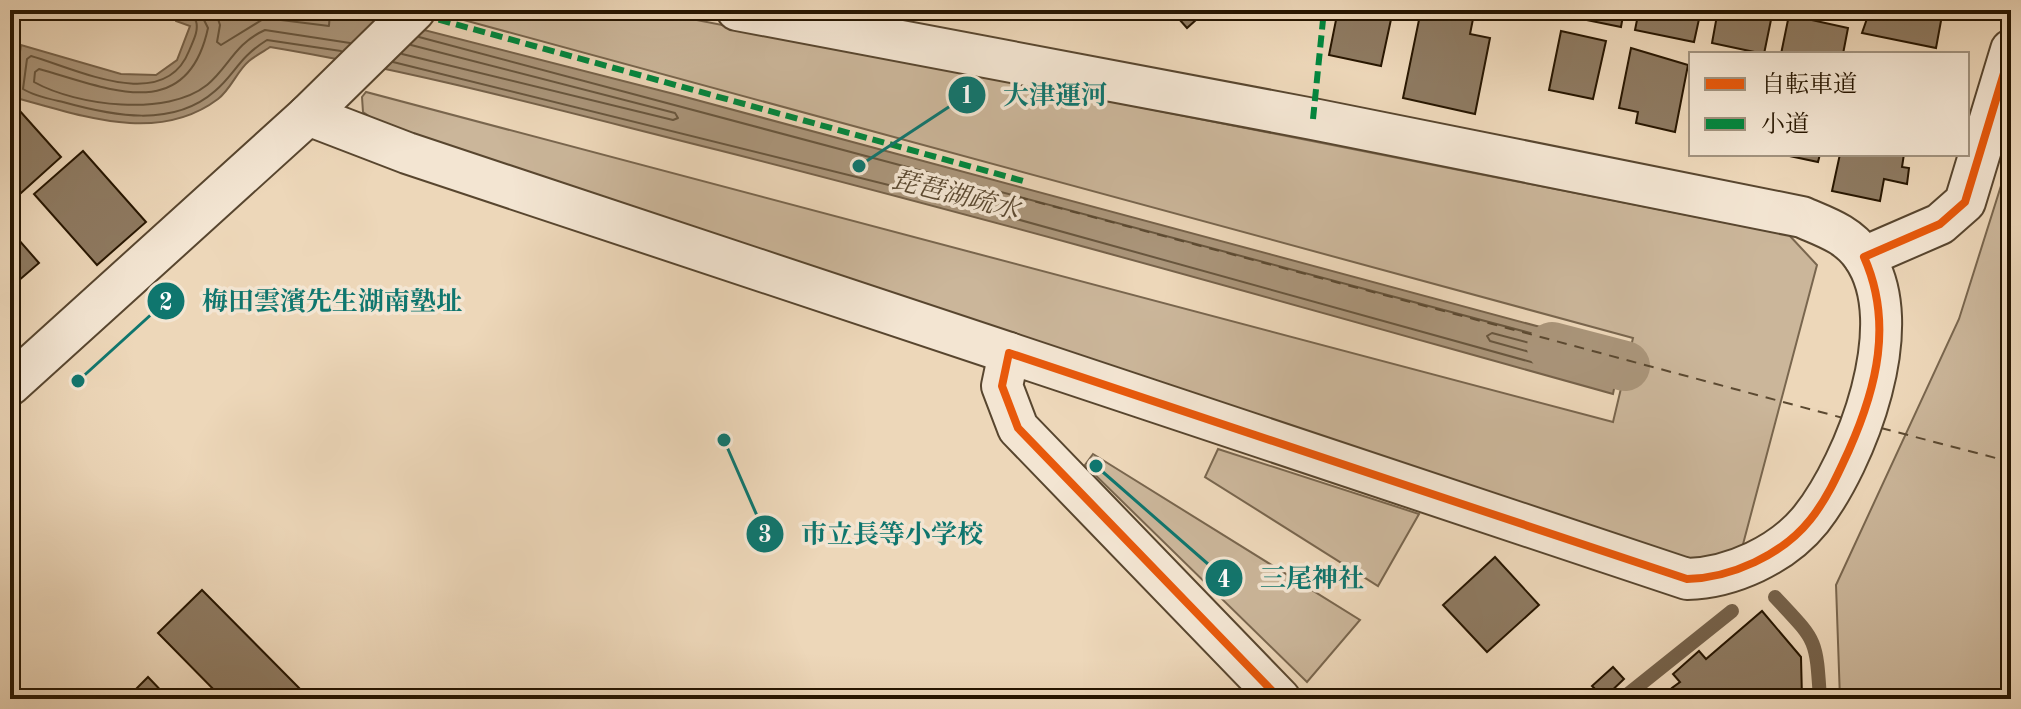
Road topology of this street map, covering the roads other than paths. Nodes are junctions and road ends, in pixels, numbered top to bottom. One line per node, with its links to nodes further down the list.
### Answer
1 (415, 10): 4 (street)
2 (737, 10): 5 (street)
3 (2011, 50): 5 (street)
4 (313, 111): 6 (street); 7 (street)
5 (1864, 257): 6 (street)
6 (1009, 353): 8 (street)
7 (10, 385)
8 (1280, 699)

